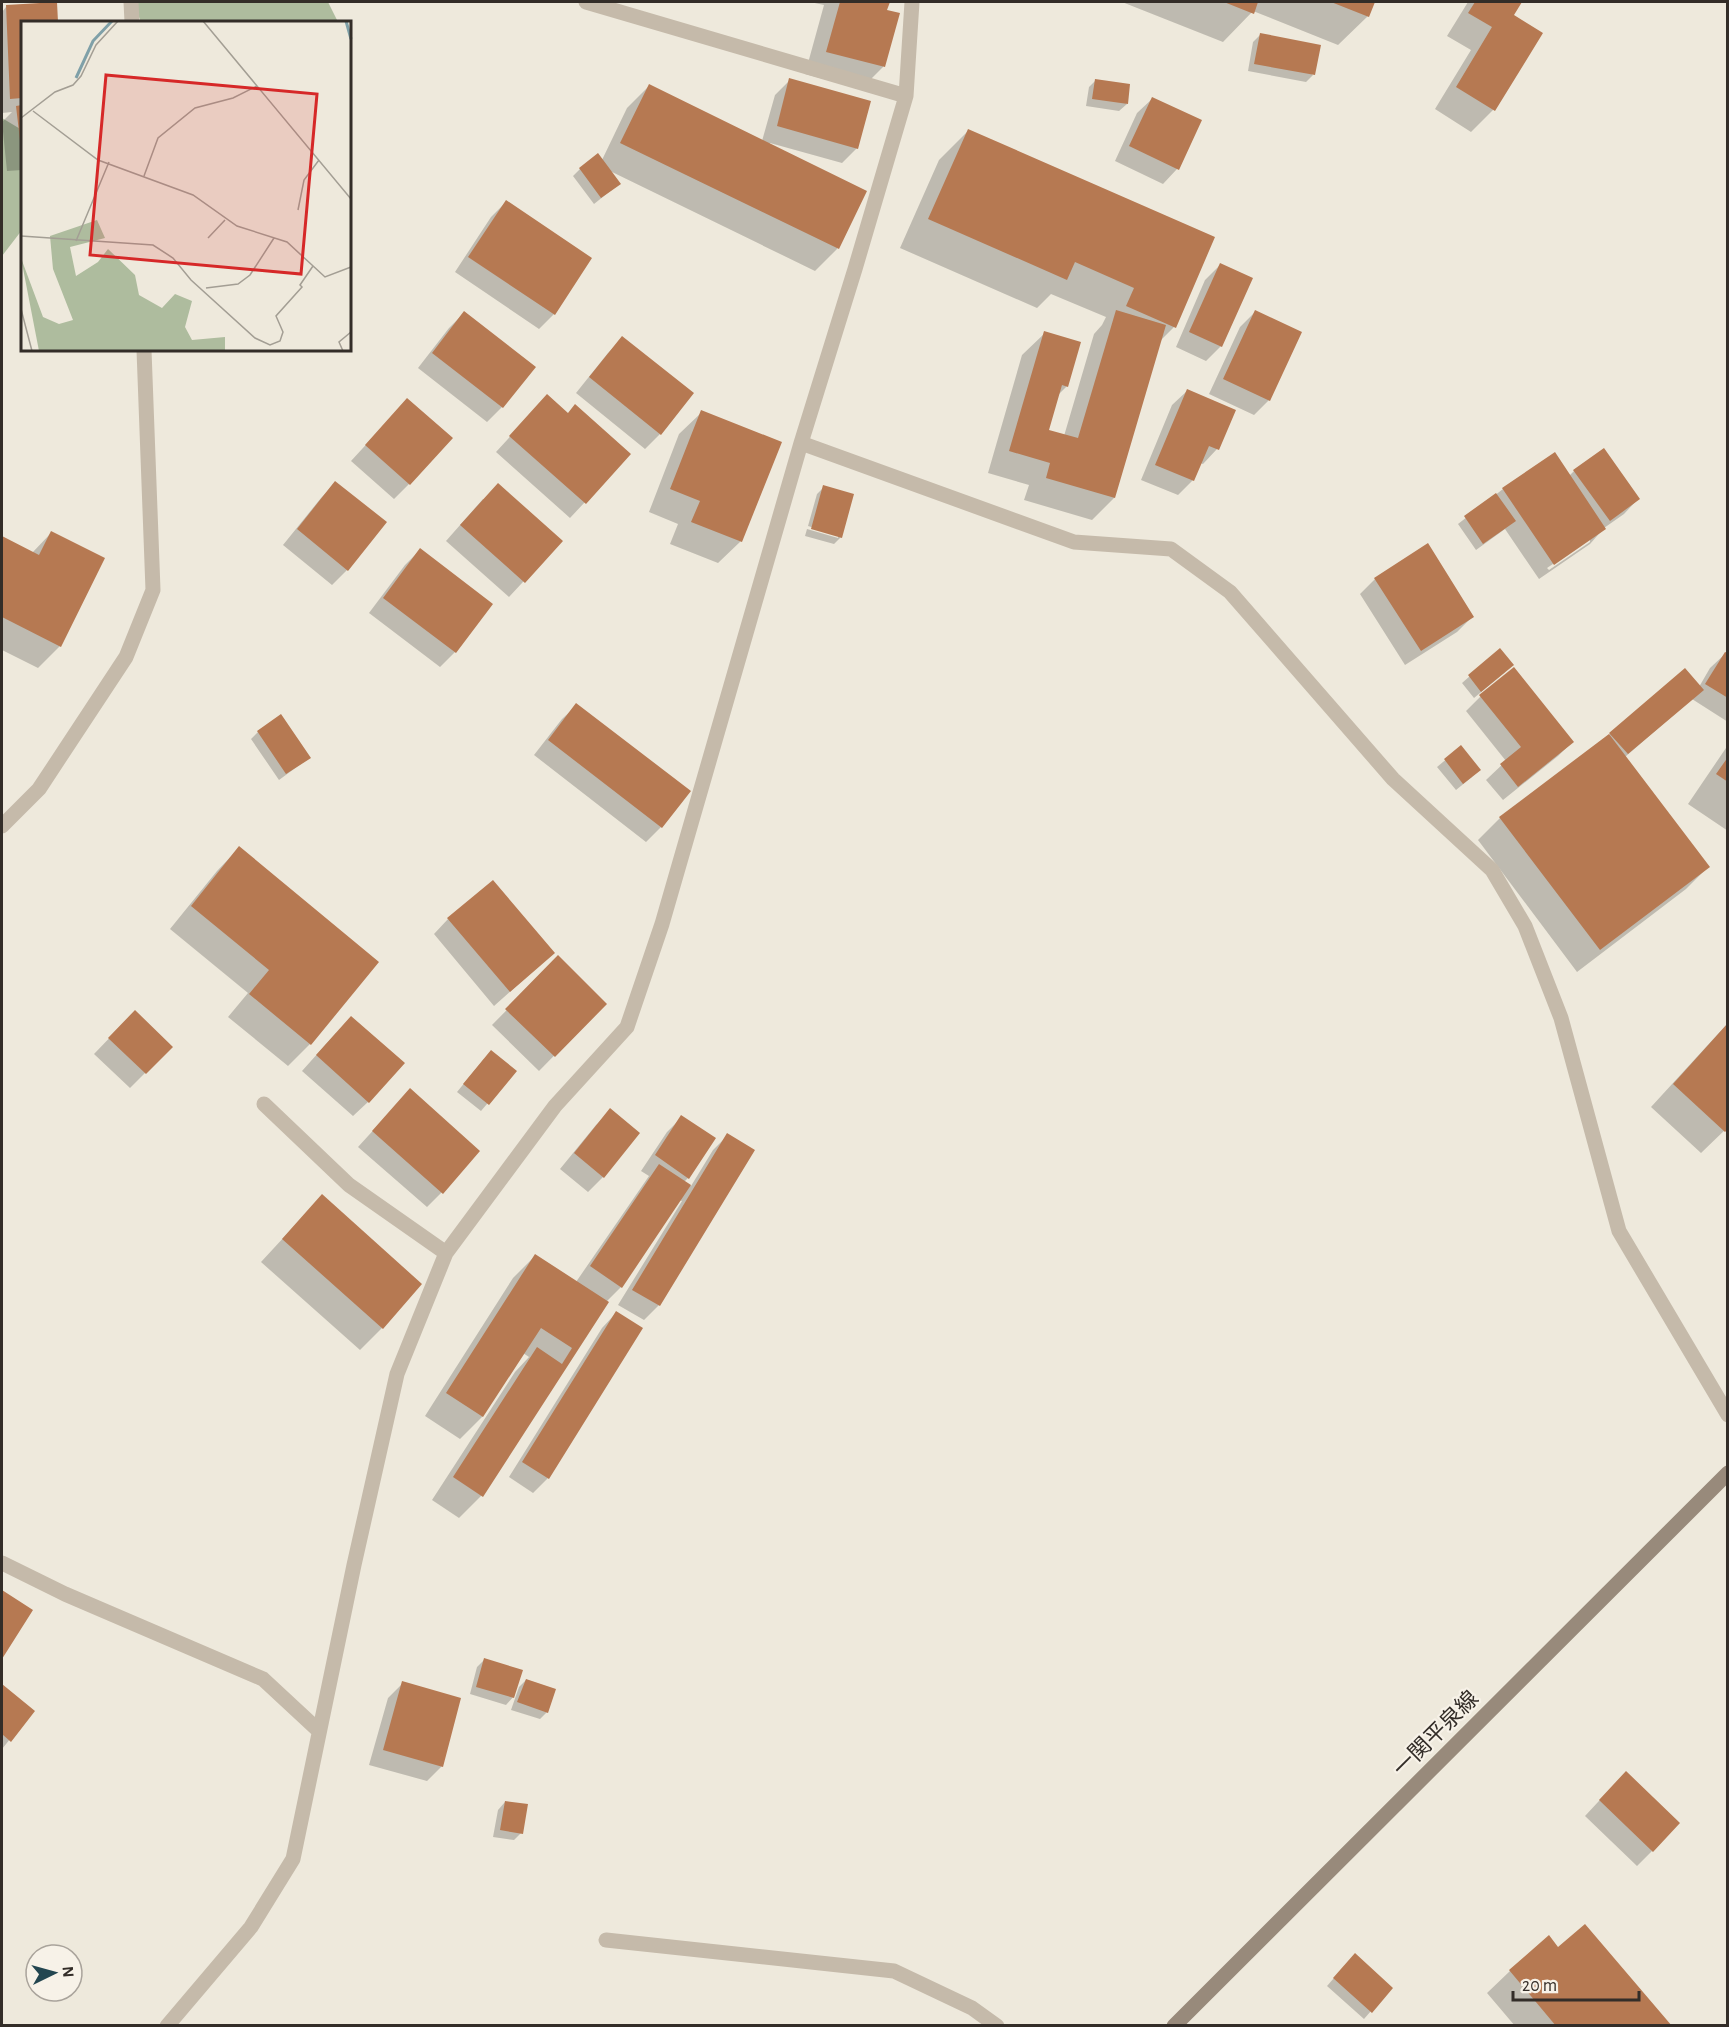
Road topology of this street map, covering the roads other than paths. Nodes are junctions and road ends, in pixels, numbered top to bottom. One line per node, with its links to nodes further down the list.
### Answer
1 (131, 2): 4 (street)
2 (586, 2): 5 (street)
3 (912, 2): 5 (street)
4 (132, 21)
5 (906, 96): 7 (street)
6 (144, 351): 8 (street)
7 (801, 443): 10 (street); 11 (street)
8 (2, 826)
9 (264, 1104): 10 (street)
10 (446, 1253): 14 (street)
11 (1728, 1415)
12 (1728, 1473): 18 (main road, 一関平泉線)
13 (2, 1563): 14 (street)
14 (319, 1731): 16 (street)
15 (606, 1940): 17 (street)
16 (167, 2025)
17 (996, 2025)
18 (1174, 2025)

